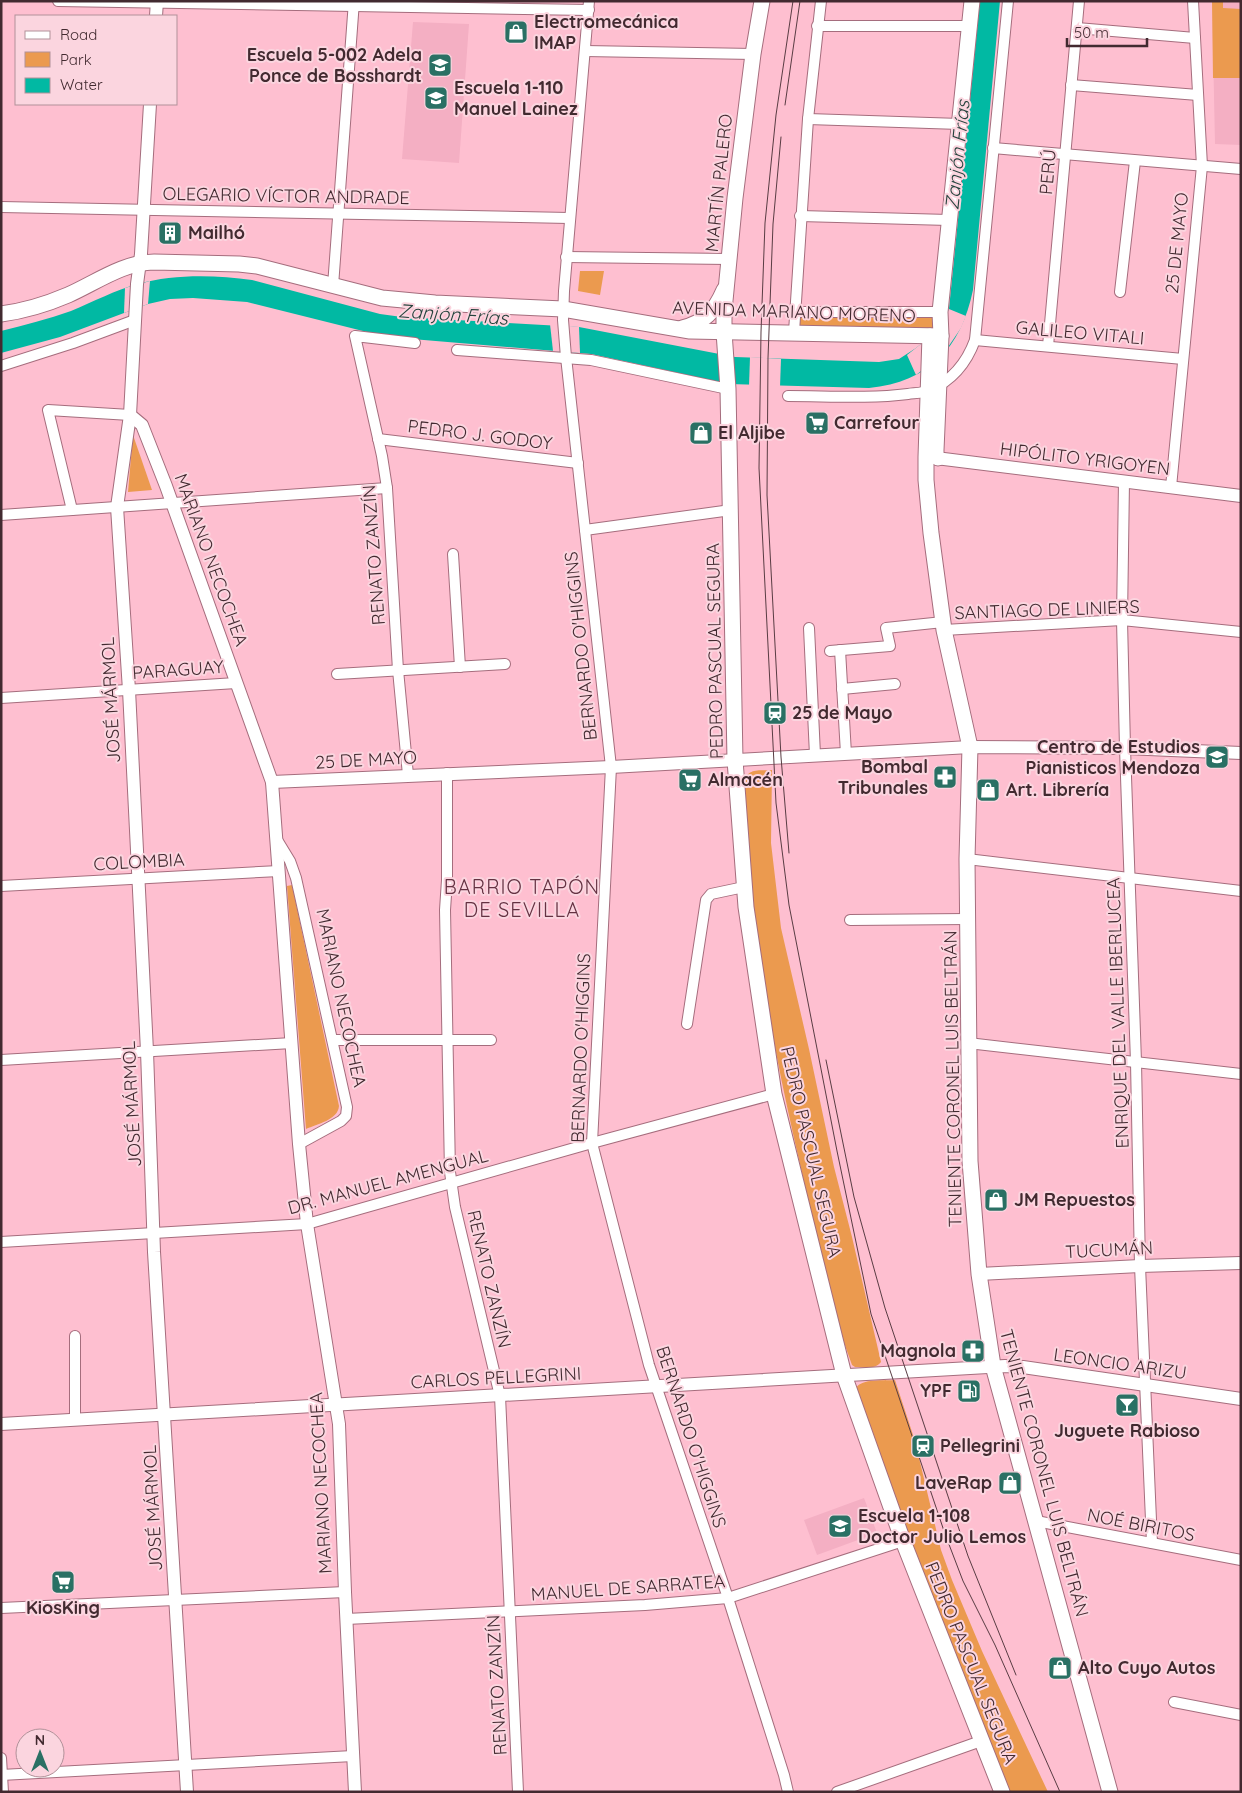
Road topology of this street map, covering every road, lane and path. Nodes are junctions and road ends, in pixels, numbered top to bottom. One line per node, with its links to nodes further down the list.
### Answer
1 (58, 1): 8 (street)
2 (762, 1): 17 (main road, MARTÍN PALERO)
3 (821, 1): 12 (street)
4 (972, 1): 13 (main road)
5 (1008, 1): 23 (street)
6 (1079, 1): 14 (street, PERÚ)
7 (1193, 1): 15 (street, 25 DE MAYO)
8 (156, 2): 9 (street); 11 (street)
9 (354, 4): 10 (street); 30 (street)
10 (589, 5): 16 (street, BERNARDO O'HIGGINS)
11 (156, 15)
12 (817, 26): 13 (street); 21 (street)
13 (970, 26): 22 (main road)
14 (1077, 28): 15 (street); 18 (street, PERÚ)
15 (1195, 38): 19 (street, 25 DE MAYO)
16 (585, 51): 17 (street); 32 (street, BERNARDO O'HIGGINS)
17 (753, 54): 35 (main road, MARTÍN PALERO)
18 (1071, 85): 19 (street); 24 (street, PERÚ)
19 (1198, 95): 26 (street, 25 DE MAYO)
20 (150, 105): 29 (street)
21 (808, 119): 22 (street); 31 (street)
22 (960, 124): 33 (main road)
23 (993, 148): 24 (street); 49 (street)
24 (1066, 154): 25 (street); 51 (street, PERÚ)
25 (1135, 160): 26 (street); 39 (street)
26 (1202, 166): 27 (street); 54 (street, 25 DE MAYO)
27 (1241, 169)
28 (1, 207): 29 (street, OLEGARIO VÍCTOR ANDRADE)
29 (143, 210): 30 (street, OLEGARIO VÍCTOR ANDRADE); 36 (street)
30 (337, 214): 32 (street, OLEGARIO VÍCTOR ANDRADE); 38 (street)
31 (800, 216): 33 (street); 42 (street)
32 (569, 218): 34 (street, BERNARDO O'HIGGINS)
33 (949, 220): 43 (main road)
34 (566, 257): 35 (street); 41 (street, BERNARDO O'HIGGINS)
35 (729, 259): 37 (main road, MARTÍN PALERO)
36 (140, 264): 38 (main road, AVENIDA MARIANO MORENO); 40 (street); 44 (main road, AVENIDA MARIANO MORENO)
37 (727, 282): 45 (main road); 46 (main road, MARTÍN PALERO)
38 (333, 286): 41 (main road, AVENIDA MARIANO MORENO)
39 (1120, 292)
40 (136, 302): 55 (street); 59 (street)
41 (563, 309): 45 (main road, AVENIDA MARIANO MORENO); 53 (street, BERNARDO O'HIGGINS)
42 (795, 312): 43 (street); 47 (street)
43 (940, 312): 48 (main road)
44 (1, 314)
45 (678, 329): 46 (main road, AVENIDA MARIANO MORENO)
46 (724, 332): 47 (main road, AVENIDA MARIANO MORENO); 56 (main road, MARTÍN PALERO)
47 (794, 332): 48 (main road, AVENIDA MARIANO MORENO)
48 (936, 336): 57 (main road); 57 (main road, TENIENTE CORONEL LUIS BELTRÁN)
49 (975, 340): 51 (street, GALILEO VITALI); 57 (street)
50 (415, 343): 60 (street, RENATO ZANZÍN)
51 (1048, 346): 54 (street, GALILEO VITALI)
52 (457, 350): 53 (street)
53 (566, 354): 56 (street); 62 (street, BERNARDO O'HIGGINS)
54 (1183, 359): 64 (street, 25 DE MAYO)
55 (1, 366)
56 (727, 375): 70 (main road, PEDRO PASCUAL SEGURA)
57 (933, 389): 58 (street); 61 (main road, TENIENTE CORONEL LUIS BELTRÁN)
58 (788, 396)
59 (130, 415): 67 (street, MARIANO NECOCHEA); 68 (street, JOSÉ MÁRMOL); 69 (street)
60 (378, 439): 62 (street, PEDRO J. GODOY); 65 (street, RENATO ZANZÍN)
61 (931, 458): 63 (street, HIPÓLITO YRIGOYEN); 75 (main road, TENIENTE CORONEL LUIS BELTRÁN)
62 (578, 463): 72 (street, BERNARDO O'HIGGINS)
63 (1124, 481): 64 (street, HIPÓLITO YRIGOYEN); 74 (street, ENRIQUE DEL VALLE IBERLUCEA)
64 (1171, 487): 66 (street, HIPÓLITO YRIGOYEN)
65 (387, 488): 67 (street); 80 (street, RENATO ZANZÍN)
66 (1241, 496)
67 (172, 503): 68 (street); 82 (street, MARIANO NECOCHEA)
68 (117, 507): 69 (street); 85 (street, JOSÉ MÁRMOL)
69 (72, 510): 71 (street)
70 (731, 510): 72 (street); 92 (main road, PEDRO PASCUAL SEGURA)
71 (1, 515)
72 (585, 530): 93 (street, BERNARDO O'HIGGINS)
73 (453, 554): 79 (street)
74 (1122, 620): 75 (street, SANTIAGO DE LINIERS); 77 (street, SANTIAGO DE LINIERS); 88 (street, ENRIQUE DEL VALLE IBERLUCEA)
75 (944, 626): 84 (street, SANTIAGO DE LINIERS); 87 (main road, TENIENTE CORONEL LUIS BELTRÁN)
76 (809, 628): 91 (street)
77 (1241, 632)
78 (504, 664): 79 (street)
79 (460, 667): 80 (street)
80 (398, 670): 81 (street); 95 (street, RENATO ZANZÍN)
81 (336, 674)
82 (236, 683): 85 (street, PARAGUAY); 96 (street, MARIANO NECOCHEA)
83 (894, 684): 84 (street)
84 (842, 689): 90 (street)
85 (129, 690): 86 (street, PARAGUAY); 100 (street, JOSÉ MÁRMOL)
86 (1, 698)
87 (970, 747): 88 (street, 25 DE MAYO); 90 (street, 25 DE MAYO); 98 (main road, TENIENTE CORONEL LUIS BELTRÁN)
88 (1125, 748): 89 (street, 25 DE MAYO); 101 (street, ENRIQUE DEL VALLE IBERLUCEA)
89 (1241, 753)
90 (846, 754): 91 (street, 25 DE MAYO)
91 (815, 755): 92 (street, 25 DE MAYO)
92 (735, 760): 93 (street, 25 DE MAYO); 103 (main road, PEDRO PASCUAL SEGURA)
93 (611, 767): 94 (street, 25 DE MAYO); 118 (street, BERNARDO O'HIGGINS)
94 (447, 773): 95 (street, 25 DE MAYO); 109 (street, RENATO ZANZÍN)
95 (408, 775): 96 (street, 25 DE MAYO)
96 (272, 782): 97 (street, MARIANO NECOCHEA)
97 (276, 838): 99 (street, MARIANO NECOCHEA); 108 (street, MARIANO NECOCHEA)
98 (968, 859): 101 (street); 105 (main road, TENIENTE CORONEL LUIS BELTRÁN)
99 (279, 871): 100 (street, COLOMBIA); 111 (street, MARIANO NECOCHEA)
100 (137, 878): 102 (street, COLOMBIA); 113 (street, JOSÉ MÁRMOL)
101 (1130, 878): 104 (street); 115 (street, ENRIQUE DEL VALLE IBERLUCEA)
102 (1, 886)
103 (744, 887): 107 (street); 117 (main road, PEDRO PASCUAL SEGURA)
104 (1241, 891)
105 (968, 919): 106 (street); 112 (main road, TENIENTE CORONEL LUIS BELTRÁN)
106 (850, 920)
107 (687, 1024)
108 (333, 1040): 109 (street); 119 (street, MARIANO NECOCHEA)
109 (447, 1040): 110 (street); 120 (street, RENATO ZANZÍN)
110 (491, 1040)
111 (292, 1043): 113 (street); 119 (street, MARIANO NECOCHEA)
112 (968, 1043): 115 (street); 126 (main road, TENIENTE CORONEL LUIS BELTRÁN)
113 (147, 1051): 114 (street); 122 (street, JOSÉ MÁRMOL)
114 (1, 1060)
115 (1136, 1062): 116 (street); 125 (street, ENRIQUE DEL VALLE IBERLUCEA)
116 (1241, 1074)
117 (774, 1094): 118 (street, DR. MANUEL AMENGUAL); 129 (main road, PEDRO PASCUAL SEGURA)
118 (592, 1143): 120 (street, DR. MANUEL AMENGUAL); 131 (street, BERNARDO O'HIGGINS)
119 (299, 1144): 121 (street, MARIANO NECOCHEA)
120 (451, 1183): 121 (street, DR. MANUEL AMENGUAL); 132 (street, RENATO ZANZÍN)
121 (307, 1224): 122 (street, DR. MANUEL AMENGUAL); 134 (street, MARIANO NECOCHEA)
122 (155, 1234): 123 (street, DR. MANUEL AMENGUAL); 135 (street, JOSÉ MÁRMOL)
123 (1, 1242)
124 (1241, 1263): 125 (street, TUCUMÁN)
125 (1140, 1266): 126 (street, TUCUMÁN); 130 (street, ENRIQUE DEL VALLE IBERLUCEA)
126 (978, 1274): 128 (main road, TENIENTE CORONEL LUIS BELTRÁN)
127 (75, 1336): 136 (street)
128 (994, 1366): 129 (street, CARLOS PELLEGRINI); 130 (street, LEONCIO ARIZU); 138 (main road, TENIENTE CORONEL LUIS BELTRÁN)
129 (844, 1375): 131 (street, CARLOS PELLEGRINI); 139 (main road, PEDRO PASCUAL SEGURA)
130 (1145, 1385): 133 (street, LEONCIO ARIZU); 140 (street, ENRIQUE DEL VALLE IBERLUCEA)
131 (656, 1386): 132 (street, CARLOS PELLEGRINI); 143 (street, BERNARDO O'HIGGINS)
132 (500, 1396): 134 (street, CARLOS PELLEGRINI); 146 (street, RENATO ZANZÍN)
133 (1241, 1400)
134 (336, 1404): 135 (street, CARLOS PELLEGRINI); 142 (street, MARIANO NECOCHEA)
135 (165, 1415): 136 (street, CARLOS PELLEGRINI); 144 (street, JOSÉ MÁRMOL)
136 (75, 1420): 137 (street, CARLOS PELLEGRINI)
137 (1, 1424)
138 (1036, 1521): 140 (street, NOÉ BIRITOS); 162 (main road, TENIENTE CORONEL LUIS BELTRÁN)
139 (903, 1541): 143 (street, MANUEL DE SARRATEA); 150 (main road, PEDRO PASCUAL SEGURA)
140 (1152, 1543): 141 (street, NOÉ BIRITOS)
141 (1241, 1560)
142 (345, 1592): 144 (street); 147 (street, MARIANO NECOCHEA)
143 (728, 1598): 146 (street, MANUEL DE SARRATEA); 159 (street, BERNARDO O'HIGGINS)
144 (176, 1600): 145 (street); 153 (street, JOSÉ MÁRMOL)
145 (1, 1608)
146 (510, 1612): 147 (street, MANUEL DE SARRATEA); 158 (street, RENATO ZANZÍN)
147 (346, 1619): 151 (street, MARIANO NECOCHEA)
148 (1174, 1702): 149 (street)
149 (1241, 1715)
150 (981, 1742): 160 (street); 161 (main road, PEDRO PASCUAL SEGURA)
151 (353, 1756): 153 (street); 157 (street, MARIANO NECOCHEA)
152 (1, 1758): 154 (street)
153 (186, 1765): 154 (street); 156 (street, JOSÉ MÁRMOL)
154 (2, 1775): 155 (street)
155 (3, 1792)
156 (187, 1792)
157 (355, 1792)
158 (518, 1792)
159 (788, 1792)
160 (836, 1792)
161 (1002, 1792)
162 (1110, 1792)

